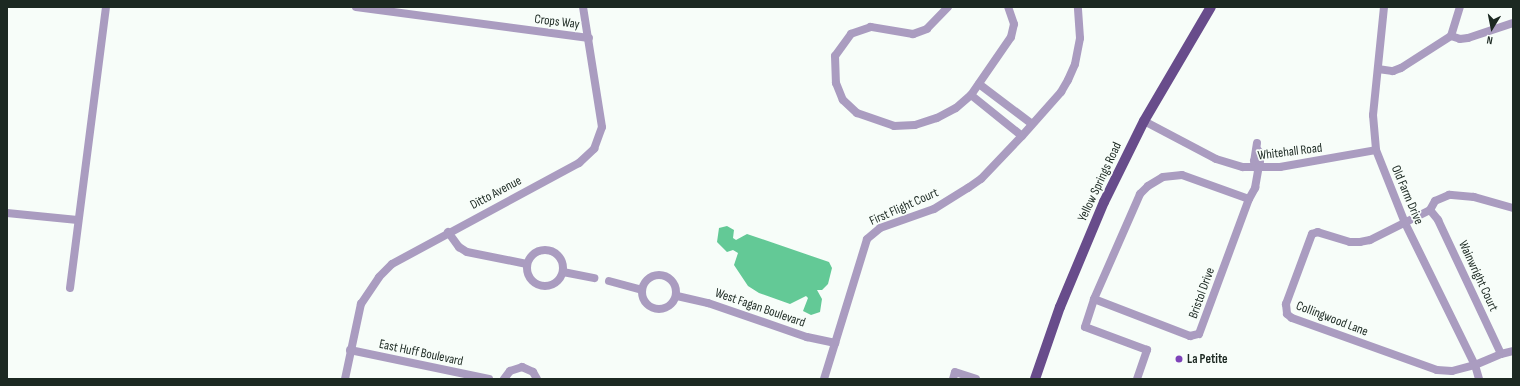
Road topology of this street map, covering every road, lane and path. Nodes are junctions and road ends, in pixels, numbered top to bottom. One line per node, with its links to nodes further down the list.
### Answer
1 (106, 7): 26 (street)
2 (356, 7): 12 (street, Crops Way)
3 (583, 7): 12 (street, Ditto Avenue)
4 (948, 7): 15 (street)
5 (1008, 7): 14 (street)
6 (1078, 7): 17 (street, First Flight Court)
7 (1211, 7): 16 (main road, Yellow Springs Road)
8 (1384, 7): 13 (street, Old Farm Drive)
9 (1460, 7): 11 (street)
10 (1513, 24): 11 (street)
11 (1451, 36): 13 (street)
12 (589, 38): 28 (street, Ditto Avenue)
13 (1378, 69): 20 (street, Old Farm Drive)
14 (979, 84): 15 (street); 17 (street)
15 (971, 95): 18 (street)
16 (1144, 121): 21 (street, Whitehall Road); 49 (main road, Yellow Springs Road)
17 (1032, 124): 18 (street, First Flight Court)
18 (1022, 136): 37 (street, First Flight Court)
19 (1257, 146): 21 (street, Bristol Drive)
20 (1376, 150): 21 (street, Whitehall Road); 27 (street, Old Farm Drive)
21 (1257, 169): 22 (street, Bristol Drive)
22 (1248, 199): 36 (street); 36 (street, Bristol Drive)
23 (1513, 208): 24 (street)
24 (1430, 210): 27 (street); 40 (street, Wainwright Court)
25 (7, 212): 26 (street)
26 (78, 220): 33 (street)
27 (1405, 223): 41 (street, Old Farm Drive); 41 (street, Collingwood Lane)
28 (448, 232): 29 (street); 38 (street, Ditto Avenue)
29 (527, 264): 30 (street); 30 (street)
30 (563, 272): 31 (street)
31 (594, 278)
32 (609, 282): 34 (street)
33 (70, 288)
34 (642, 290): 35 (street); 35 (street)
35 (677, 296): 37 (street, West Fagan Boulevard)
36 (1094, 299): 50 (street)
37 (835, 343): 46 (street, First Flight Court)
38 (350, 350): 42 (street, Ditto Avenue); 43 (street, East Huff Boulevard)
39 (1513, 351): 40 (street)
40 (1501, 354): 41 (street)
41 (1475, 365): 51 (street, Old Farm Drive)
42 (345, 379)
43 (488, 379)
44 (504, 379): 45 (street)
45 (537, 379)
46 (824, 379)
47 (952, 379): 48 (street)
48 (976, 379)
49 (1035, 379)
50 (1137, 379)
51 (1478, 379)

